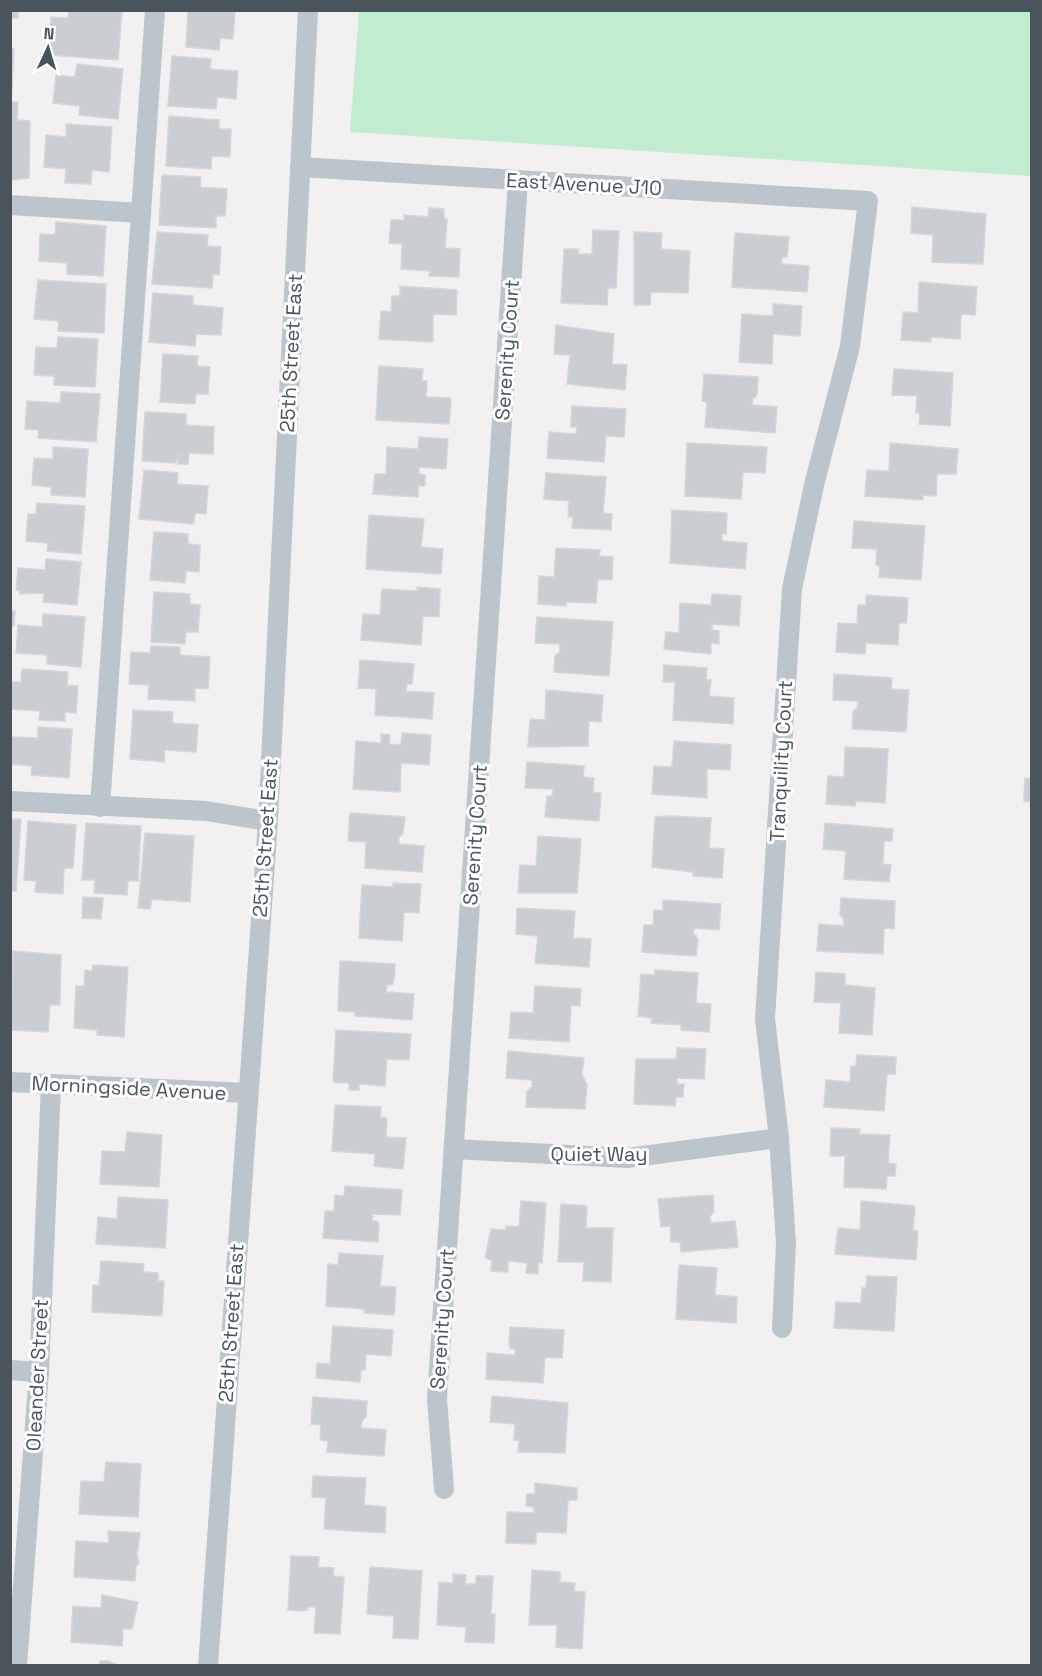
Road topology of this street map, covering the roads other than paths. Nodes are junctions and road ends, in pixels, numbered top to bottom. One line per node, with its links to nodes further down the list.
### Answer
1 (155, 10): 7 (street)
2 (308, 10): 3 (street, 25th Street East)
3 (300, 167): 4 (street, East Avenue J10); 10 (street, 25th Street East)
4 (518, 180): 5 (street, East Avenue J10); 15 (street, Serenity Court)
5 (868, 201): 14 (street, Tranquility Court)
6 (10, 205): 7 (street)
7 (141, 213): 9 (street)
8 (10, 801): 9 (street)
9 (100, 807): 10 (street)
10 (268, 821): 13 (street, 25th Street East)
11 (10, 1082): 12 (street, Morningside Avenue)
12 (51, 1084): 13 (street, Morningside Avenue); 18 (street, Oleander Street)
13 (247, 1093): 21 (street, 25th Street East)
14 (779, 1138): 15 (street, Quiet Way); 16 (street, Tranquility Court)
15 (454, 1149): 19 (street, Serenity Court)
16 (782, 1328)
17 (10, 1370): 18 (street)
18 (39, 1372): 20 (street, Oleander Street)
19 (444, 1489)
20 (15, 1659)
21 (208, 1665)

